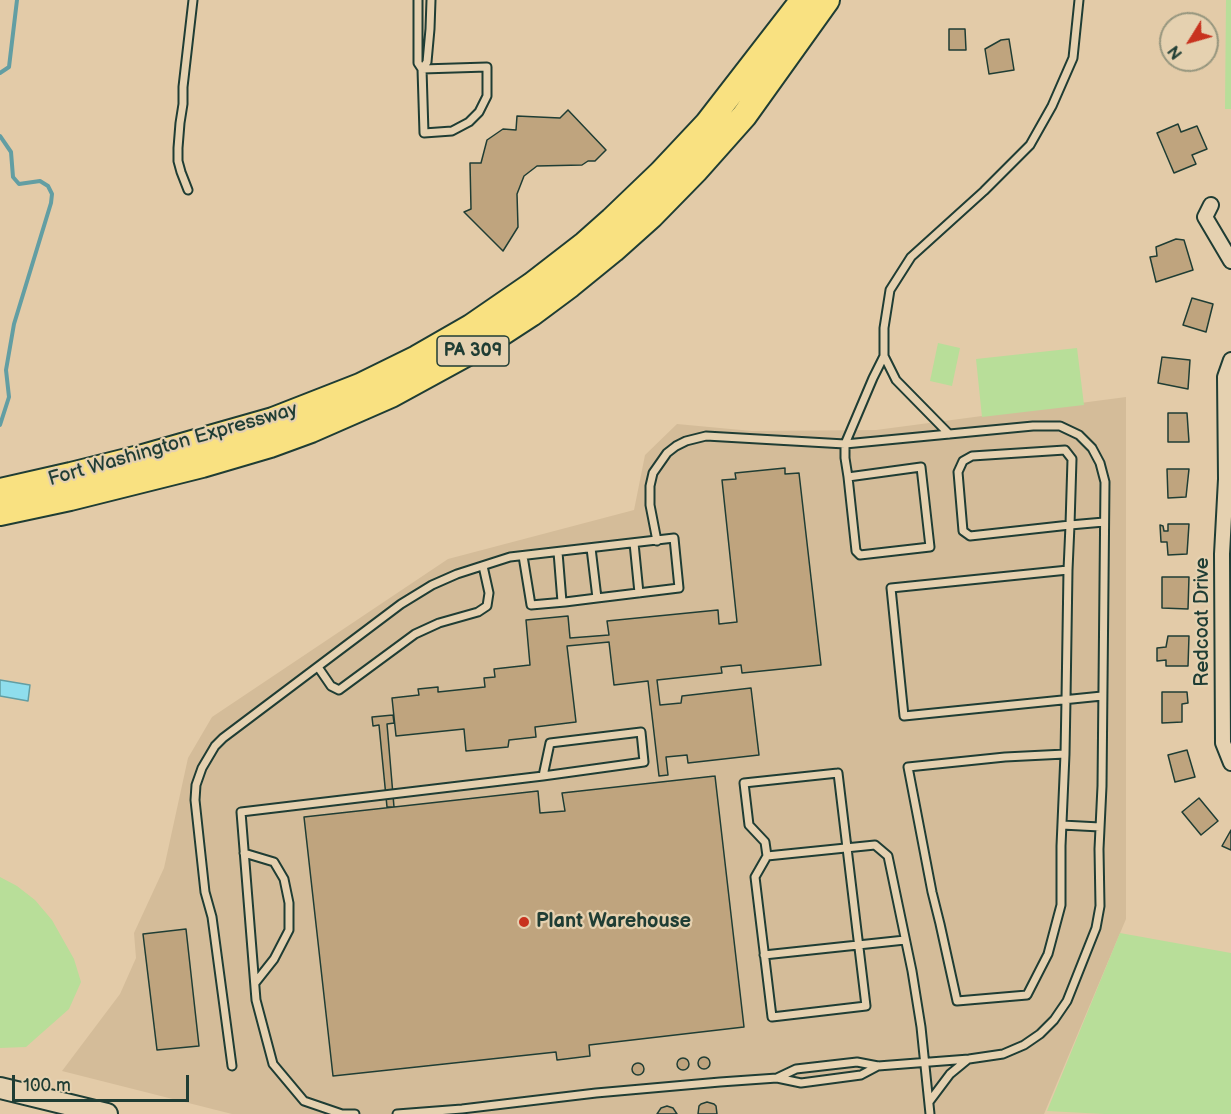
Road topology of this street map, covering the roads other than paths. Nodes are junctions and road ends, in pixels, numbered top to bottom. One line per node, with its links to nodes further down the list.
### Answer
1 (193, 0): 10 (lane)
2 (418, 0): 7 (lane)
3 (431, 0): 8 (lane)
4 (803, 0): 19 (highway, Fort Washington Expressway / PA 309)
5 (827, 0): 20 (highway, Fort Washington Expressway / PA 309)
6 (1079, 0): 13 (lane)
7 (418, 29): 8 (lane); 9 (lane)
8 (430, 29): 9 (lane)
9 (422, 69): 9 (lane)
10 (188, 190)
11 (1211, 205): 12 (street)
12 (1231, 261)
13 (884, 356): 15 (lane); 16 (lane)
14 (1231, 360): 18 (street, Redcoat Drive)
15 (949, 434): 16 (lane); 21 (lane)
16 (845, 444): 17 (lane); 23 (lane)
17 (848, 477): 17 (lane)
18 (1228, 479): 37 (street, Redcoat Drive)
19 (0, 491)
20 (0, 513)
21 (1104, 522): 22 (lane); 34 (lane)
22 (1070, 525): 22 (lane); 29 (lane)
23 (657, 541): 24 (lane); 30 (lane)
24 (634, 543): 25 (lane); 30 (lane)
25 (591, 548): 26 (lane); 31 (lane)
26 (558, 552): 27 (lane); 32 (lane)
27 (523, 556): 28 (lane); 32 (lane)
28 (483, 566): 33 (lane); 33 (lane)
29 (1068, 570): 35 (lane); 35 (lane)
30 (639, 593): 31 (lane)
31 (597, 598): 32 (lane)
32 (562, 602)
33 (318, 667): 50 (lane)
34 (1102, 696): 35 (lane); 40 (lane)
35 (1066, 699): 36 (lane)
36 (1065, 754): 39 (lane); 39 (lane)
37 (1231, 763)
38 (543, 776): 38 (lane); 42 (lane)
39 (1062, 825): 40 (lane)
40 (1100, 827): 48 (lane)
41 (847, 848): 43 (lane); 43 (lane); 44 (lane); 45 (lane)
42 (244, 853): 47 (lane); 47 (lane)
43 (766, 856): 46 (lane)
44 (905, 940): 45 (lane); 49 (lane)
45 (858, 945): 46 (lane); 46 (lane)
46 (764, 955)
47 (255, 983): 56 (lane)
48 (969, 1059): 49 (lane); 54 (lane)
49 (926, 1062): 51 (lane); 54 (lane)
50 (232, 1066)
51 (878, 1066): 52 (lane); 52 (lane)
52 (777, 1078): 57 (lane)
53 (0, 1088): 55 (street)
54 (929, 1102): 58 (lane)
55 (107, 1114)
56 (355, 1114)
57 (398, 1114)
58 (930, 1114)

